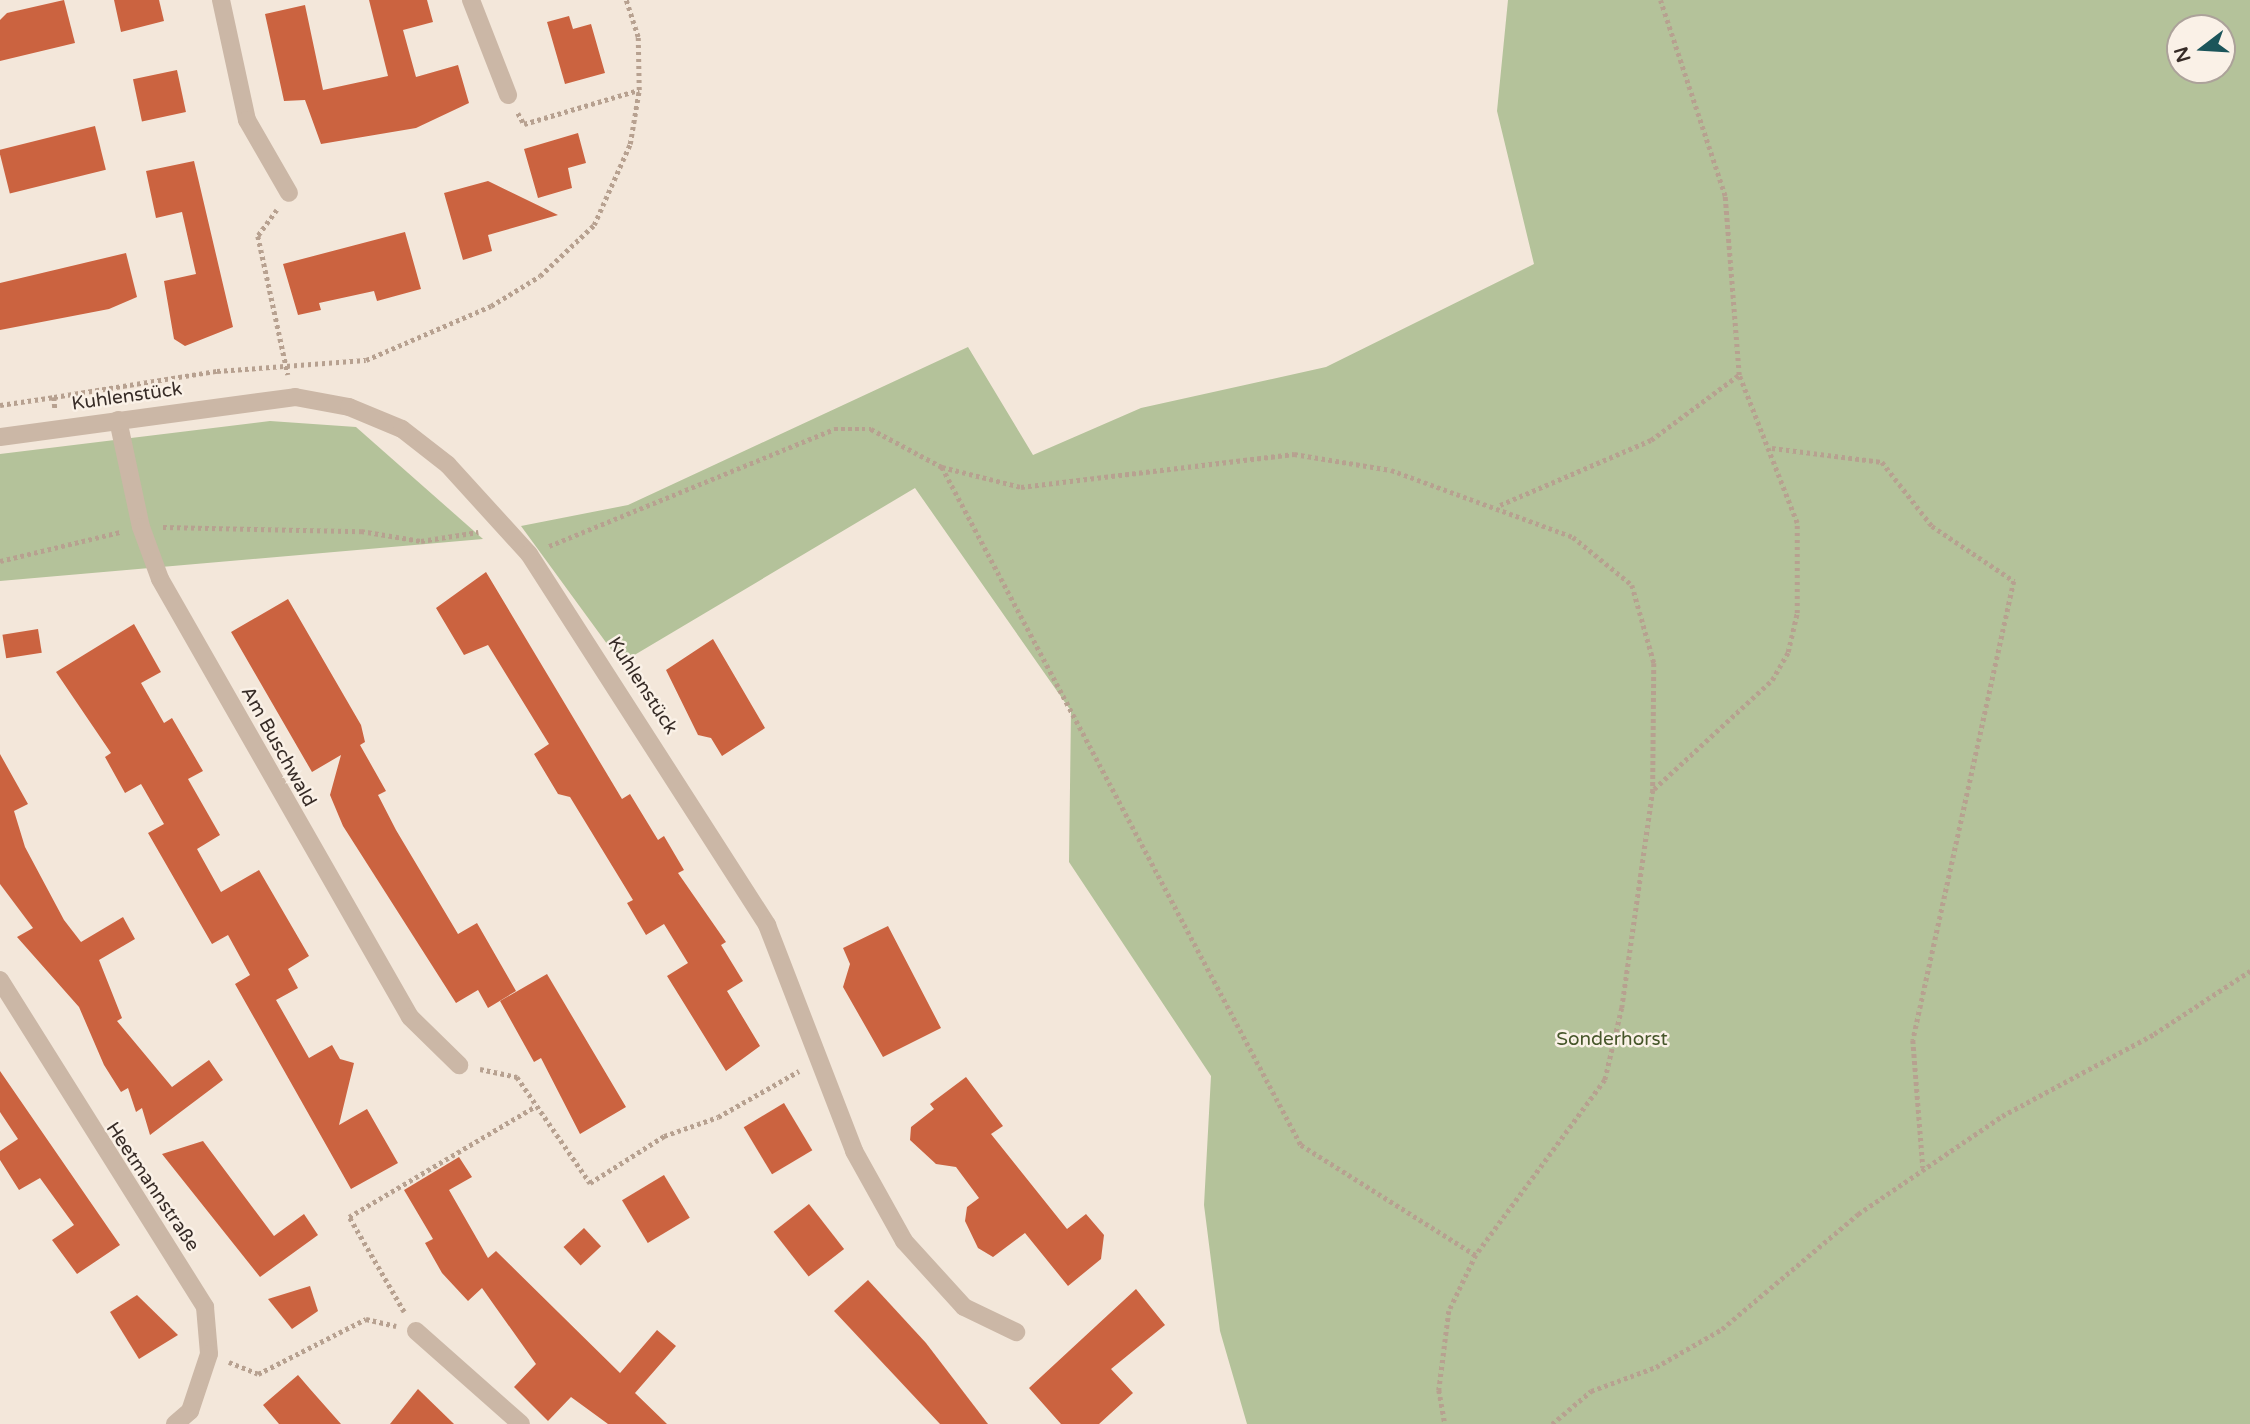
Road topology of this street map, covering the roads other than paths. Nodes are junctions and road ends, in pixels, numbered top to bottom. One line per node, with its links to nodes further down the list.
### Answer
1 (221, 0): 4 (street)
2 (471, 0): 3 (street)
3 (508, 95)
4 (289, 193)
5 (118, 420): 6 (street, Kuhlenstück); 8 (street, Am Buschwald); 10 (street, Kuhlenstück)
6 (0, 436)
7 (0, 980): 11 (street, Heetmannstraße)
8 (459, 1065)
9 (416, 1331): 12 (street)
10 (1016, 1332)
11 (175, 1424)
12 (521, 1424)

